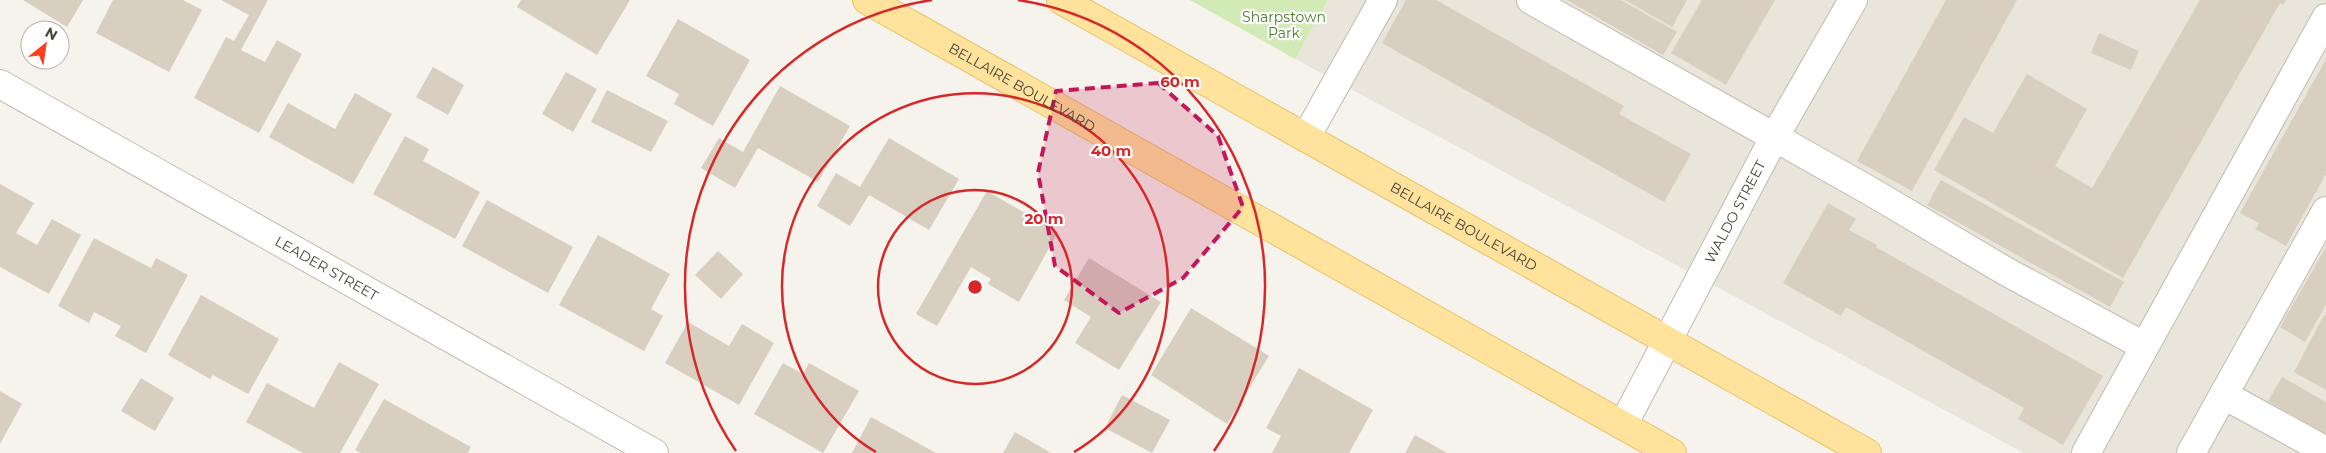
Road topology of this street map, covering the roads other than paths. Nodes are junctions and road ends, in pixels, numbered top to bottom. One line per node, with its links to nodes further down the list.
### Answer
1 (867, 0): 14 (main road, BELLAIRE BOULEVARD)
2 (1061, 0): 9 (main road, BELLAIRE BOULEVARD)
3 (1384, 0): 9 (street)
4 (1531, 0): 8 (street)
5 (1853, 0): 8 (street, WALDO STREET)
6 (2326, 18): 12 (street)
7 (0, 84): 16 (street, LEADER STREET)
8 (1775, 136): 11 (street, WALDO STREET); 12 (street)
9 (1306, 138): 11 (main road, BELLAIRE BOULEVARD)
10 (2326, 211): 13 (street)
11 (1668, 341): 14 (street, WALDO STREET); 18 (main road, BELLAIRE BOULEVARD)
12 (2144, 346): 19 (street)
13 (2224, 395): 15 (street); 20 (street)
14 (1624, 425): 17 (main road, BELLAIRE BOULEVARD)
15 (2326, 451)
16 (654, 453)
17 (1672, 453)
18 (1867, 453)
19 (2086, 453)
20 (2192, 453)

